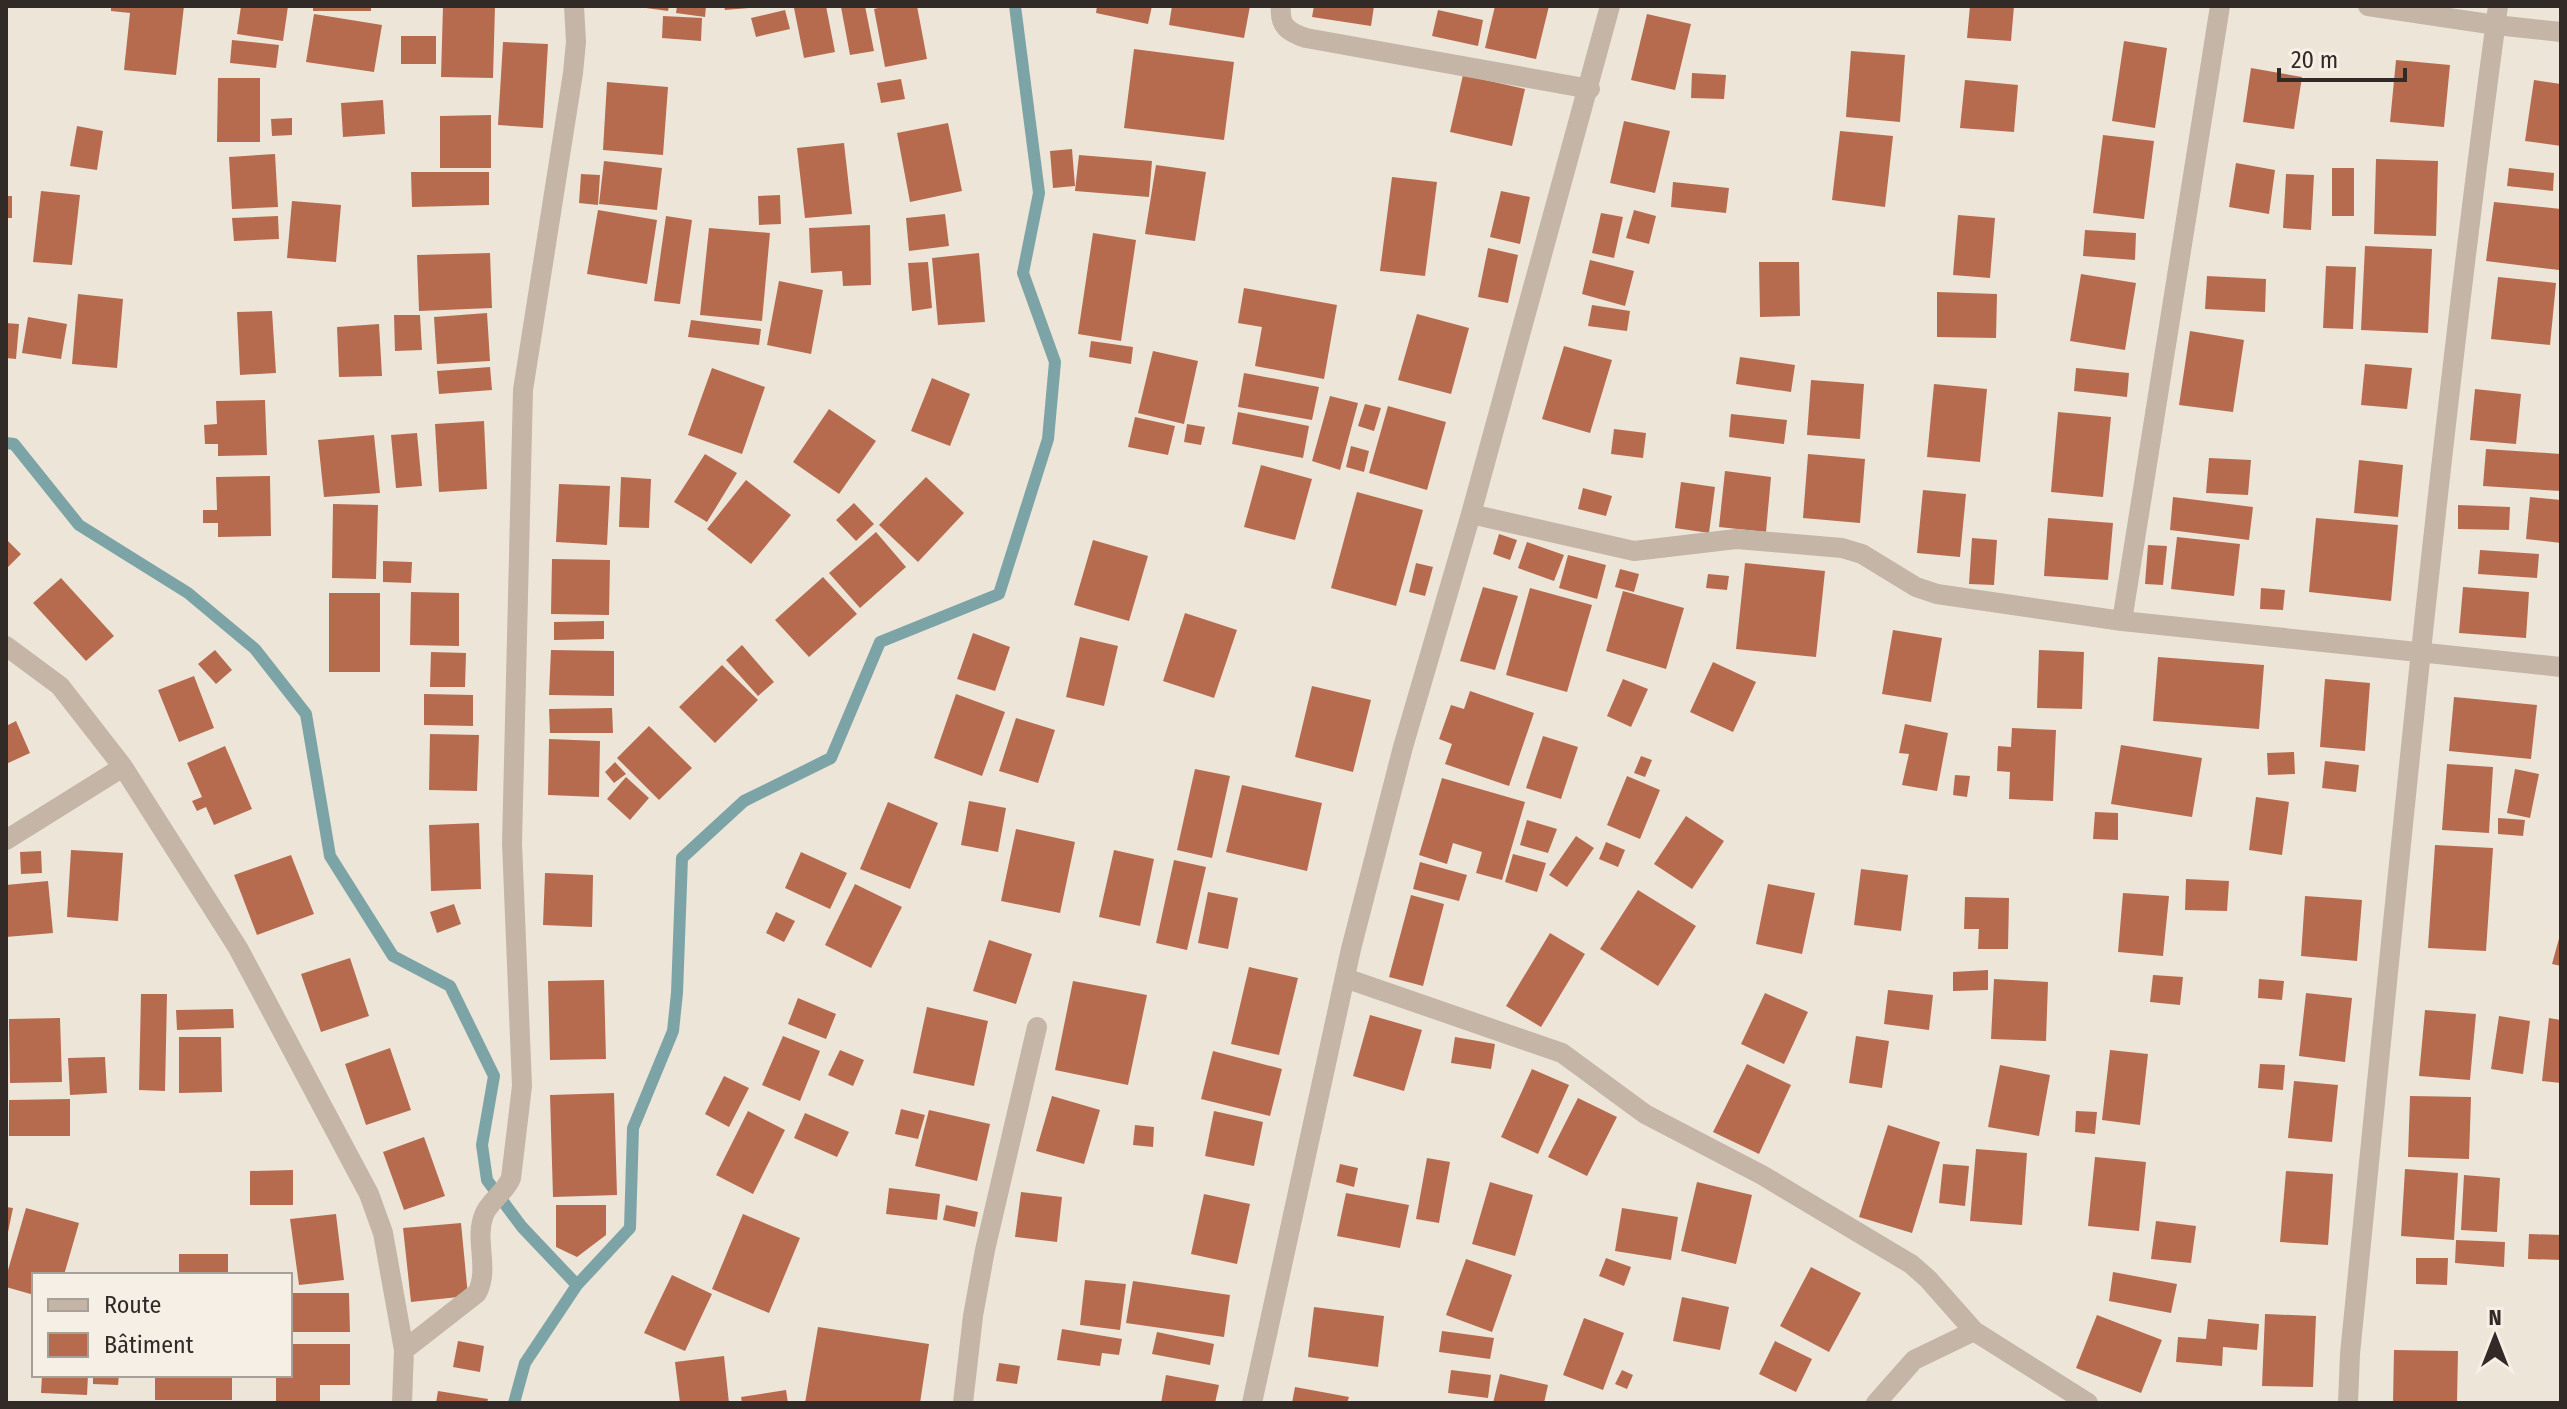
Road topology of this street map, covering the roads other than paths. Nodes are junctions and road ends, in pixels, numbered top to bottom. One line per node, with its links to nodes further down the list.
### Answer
1 (574, 6): 19 (street)
2 (1281, 6): 8 (street)
3 (1610, 6): 8 (street)
4 (2220, 6): 10 (street)
5 (2368, 6): 6 (street)
6 (2497, 16): 7 (street); 12 (street)
7 (2561, 32)
8 (1590, 89): 9 (street)
9 (1471, 514): 10 (street); 16 (street)
10 (2122, 621): 12 (street)
11 (6, 646): 14 (street)
12 (2419, 654): 13 (street); 25 (street)
13 (2561, 667)
14 (123, 767): 15 (street); 19 (street)
15 (6, 840)
16 (1345, 978): 18 (street); 22 (street)
17 (1037, 1027): 21 (street)
18 (1974, 1331): 23 (street); 24 (street)
19 (404, 1350): 20 (street)
20 (402, 1403)
21 (963, 1403)
22 (1252, 1403)
23 (1876, 1403)
24 (2088, 1403)
25 (2348, 1403)

